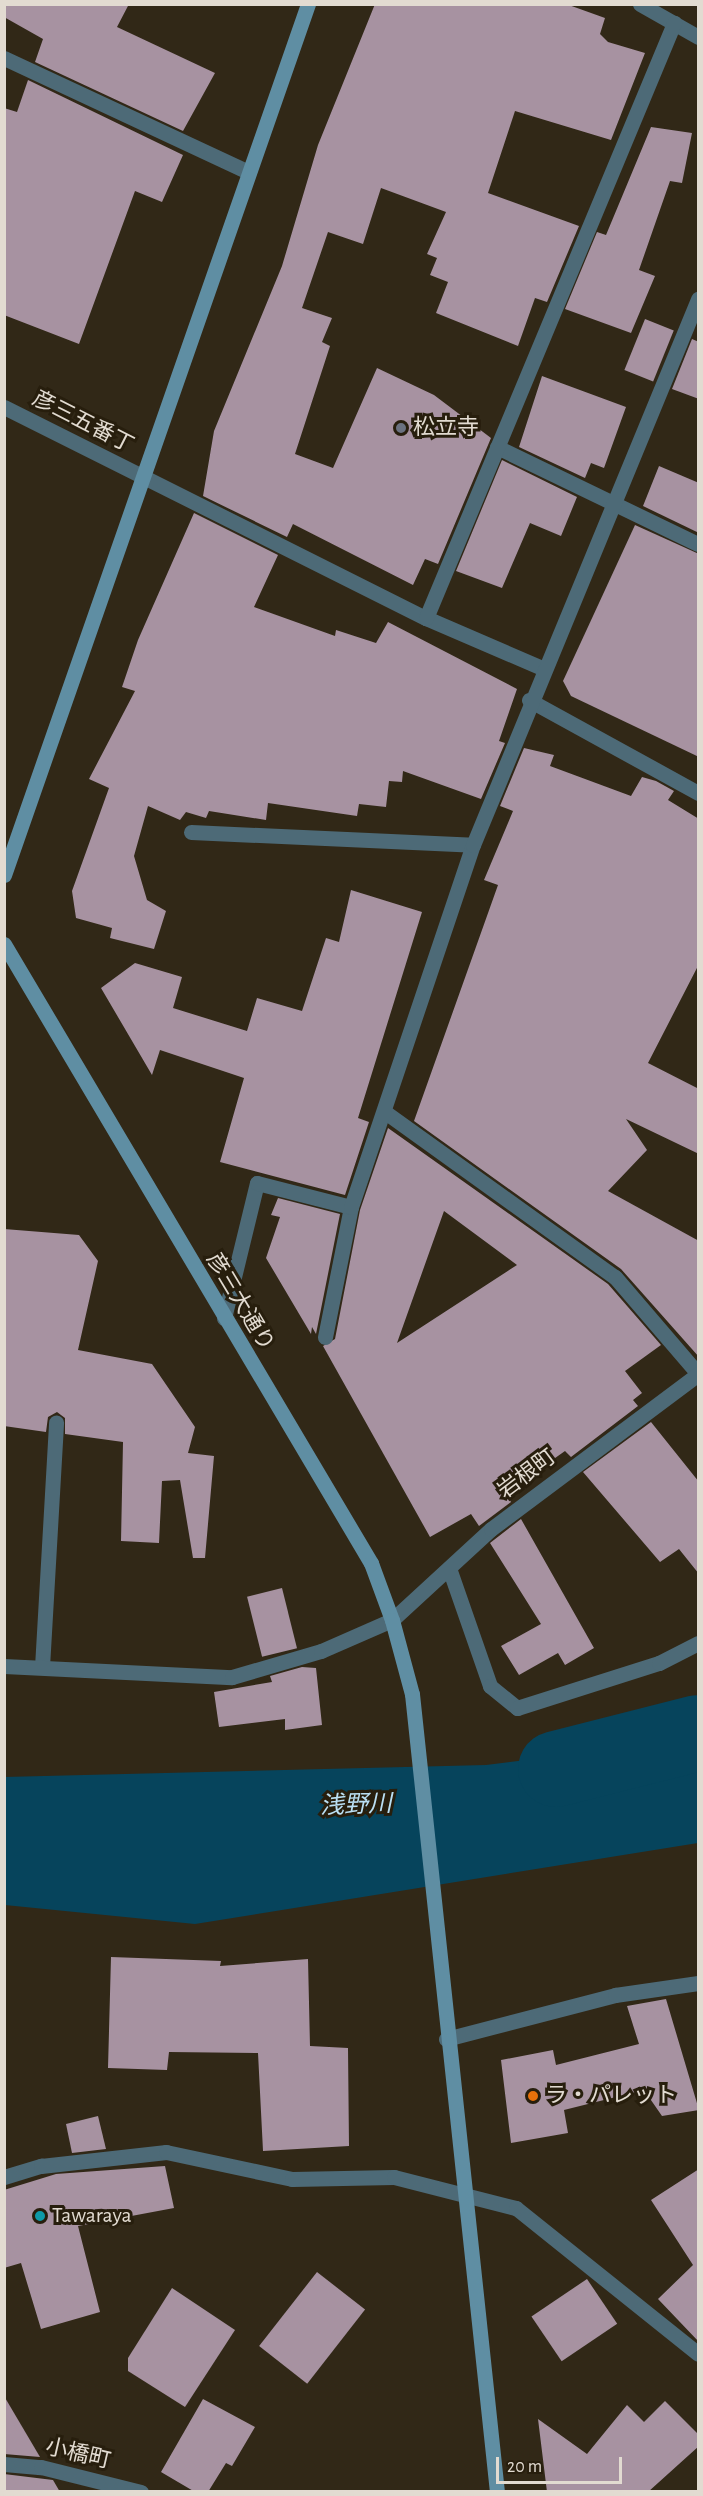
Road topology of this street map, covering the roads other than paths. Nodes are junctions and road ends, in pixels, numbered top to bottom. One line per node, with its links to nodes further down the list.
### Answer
1 (308, 4): 6 (street)
2 (640, 4): 3 (street)
3 (674, 23): 4 (street); 9 (street)
4 (699, 37)
5 (4, 58): 6 (street)
6 (249, 172): 10 (street)
7 (699, 298): 11 (street)
8 (4, 407): 10 (street, 彦三五番丁)
9 (497, 447): 11 (street); 13 (street)
10 (141, 477): 13 (street, 彦三五番丁); 19 (street)
11 (612, 504): 12 (street); 14 (street)
12 (699, 544)
13 (426, 618): 14 (street, 彦三五番丁)
14 (542, 668): 15 (street)
15 (529, 700): 16 (street); 18 (street)
16 (699, 793)
17 (191, 832): 18 (street)
18 (473, 845): 21 (street)
19 (4, 875)
20 (4, 944): 23 (street, 彦三大通り)
21 (385, 1112): 22 (street); 25 (street)
22 (351, 1207): 23 (street); 24 (street)
23 (224, 1318): 28 (street, 彦三大通り)
24 (325, 1337)
25 (699, 1374): 27 (street, 岩根町)
26 (56, 1422): 31 (street)
27 (449, 1568): 28 (street, 岩根町); 29 (street)
28 (392, 1620): 31 (street, 岩根町); 33 (street, 彦三大通り)
29 (699, 1643)
30 (4, 1666): 31 (street, 岩根町)
31 (42, 1667)
32 (699, 1983): 33 (street)
33 (446, 2038): 35 (street, 彦三大通り)
34 (4, 2177): 35 (street)
35 (462, 2198): 36 (street); 39 (street, 彦三大通り)
36 (699, 2354)
37 (4, 2464): 38 (street, 小橋町)
38 (141, 2492)
39 (497, 2492)

